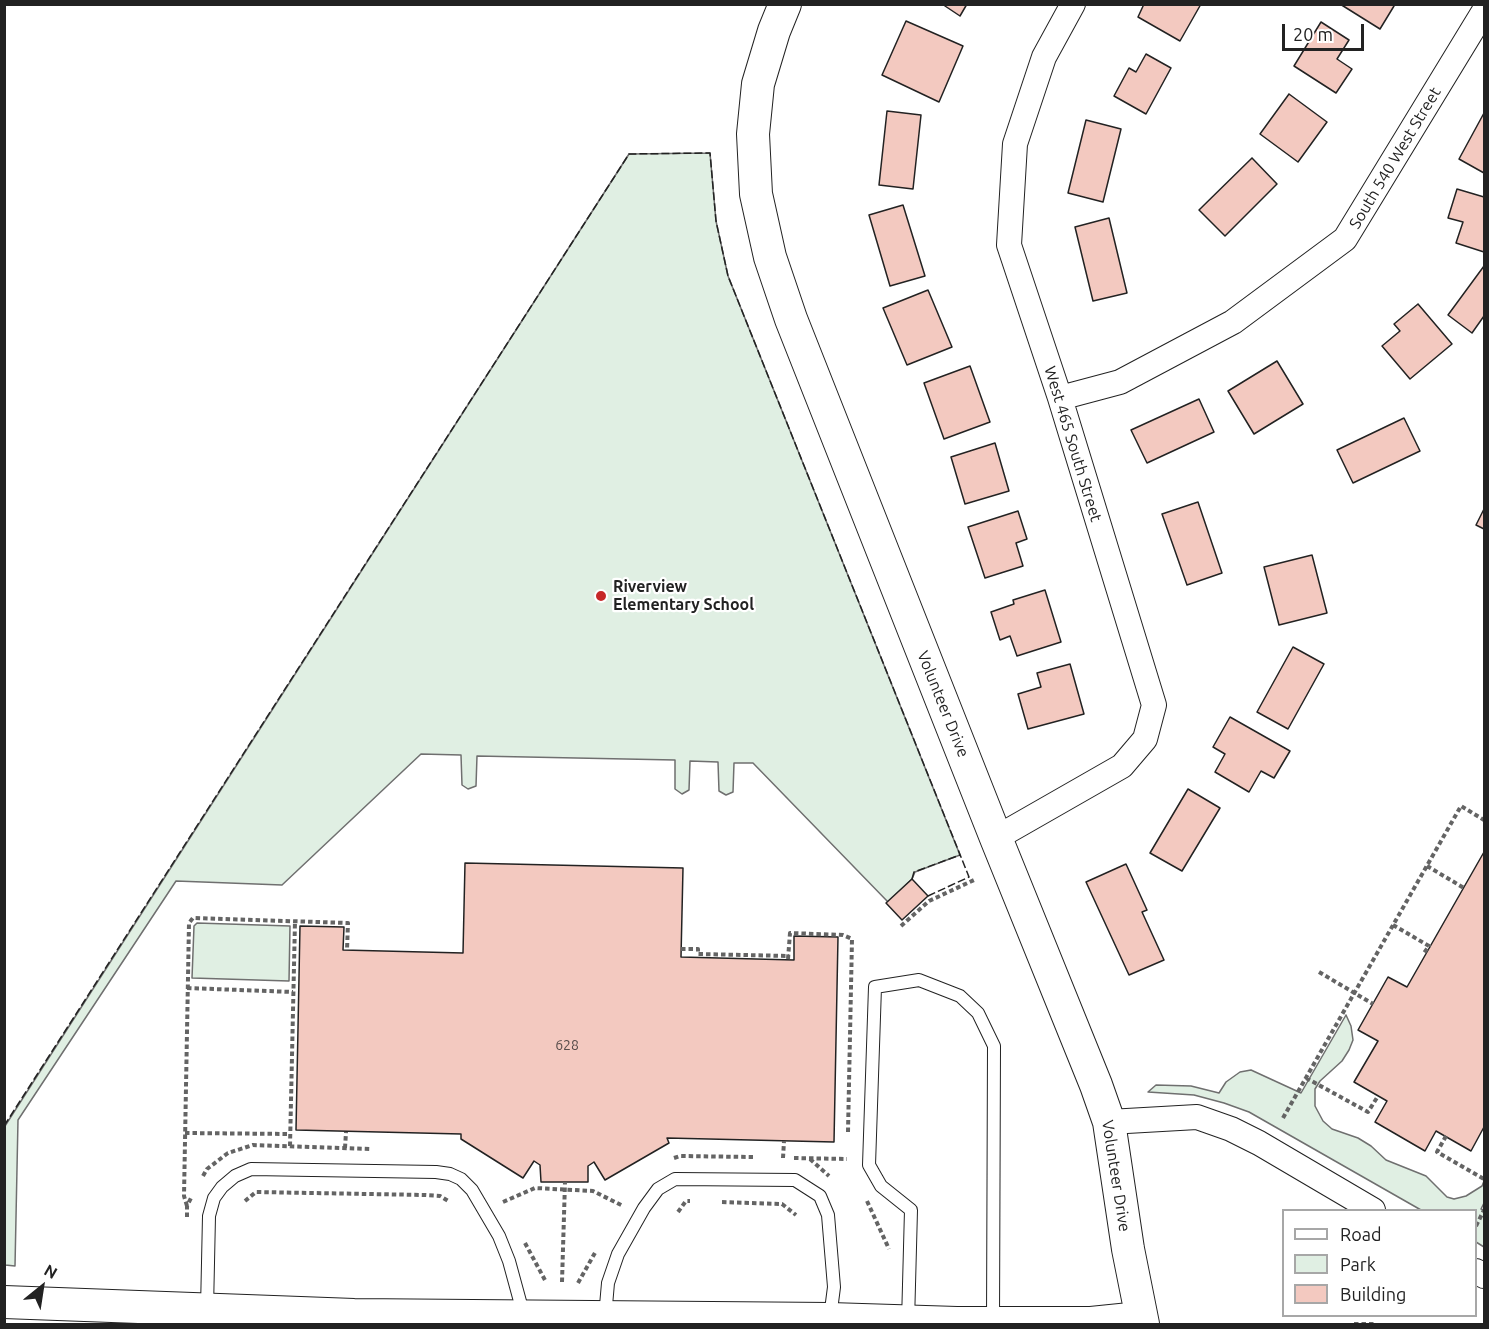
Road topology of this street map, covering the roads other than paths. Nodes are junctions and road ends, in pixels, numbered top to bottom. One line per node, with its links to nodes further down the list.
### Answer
1 (785, 4): 5 (street, Volunteer Drive)
2 (1073, 4): 4 (street, West 465 South Street)
3 (1485, 11): 4 (street, South 540 West Street)
4 (1060, 398): 5 (street, West 465 South Street)
5 (996, 838): 6 (street, Volunteer Drive)
6 (1109, 1122): 7 (street); 14 (street, Volunteer Drive)
7 (1371, 1209)
8 (4, 1302): 9 (street)
9 (207, 1309): 10 (lane); 12 (street)
10 (524, 1317): 11 (street); 12 (street)
11 (605, 1317): 13 (street); 13 (lane)
12 (316, 1319)
13 (830, 1319): 15 (street)
14 (1142, 1321): 16 (street)
15 (908, 1322): 16 (street); 16 (lane)
16 (993, 1322)

